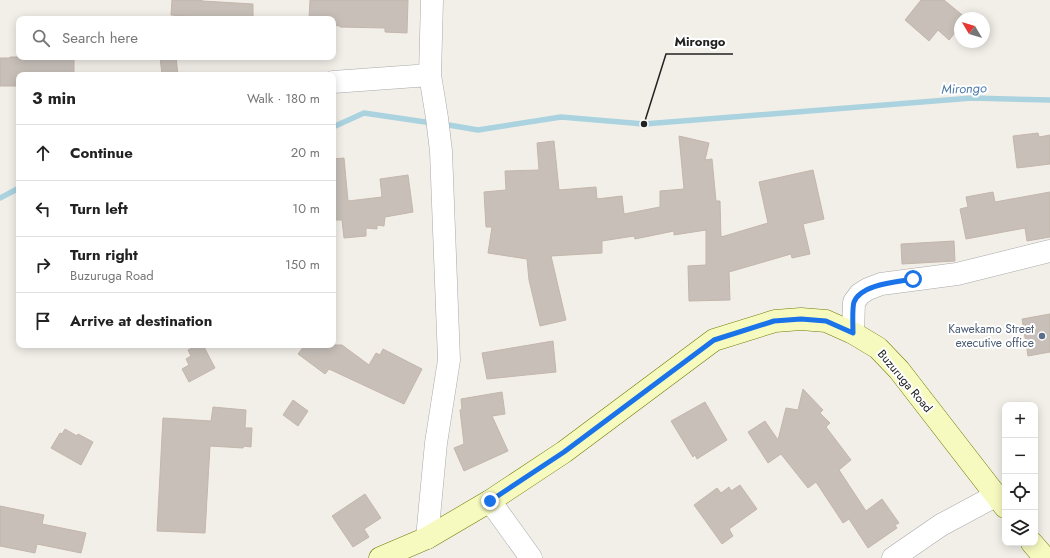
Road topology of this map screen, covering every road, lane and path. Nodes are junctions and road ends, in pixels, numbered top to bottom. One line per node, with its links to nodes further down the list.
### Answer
1 (432, 0): 2 (street)
2 (430, 75): 3 (street); 8 (street)
3 (336, 82)
4 (1050, 251): 5 (street)
5 (853, 333): 6 (main road, Buzuruga Road); 7 (main road, Buzuruga Road)
6 (490, 501): 8 (main road, Buzuruga Road); 11 (street)
7 (1001, 501): 12 (street)
8 (427, 538): 10 (main road, Buzuruga Road)
9 (1035, 546): 13 (main road)
10 (380, 558)
11 (531, 558)
12 (893, 558)
13 (1045, 558)

